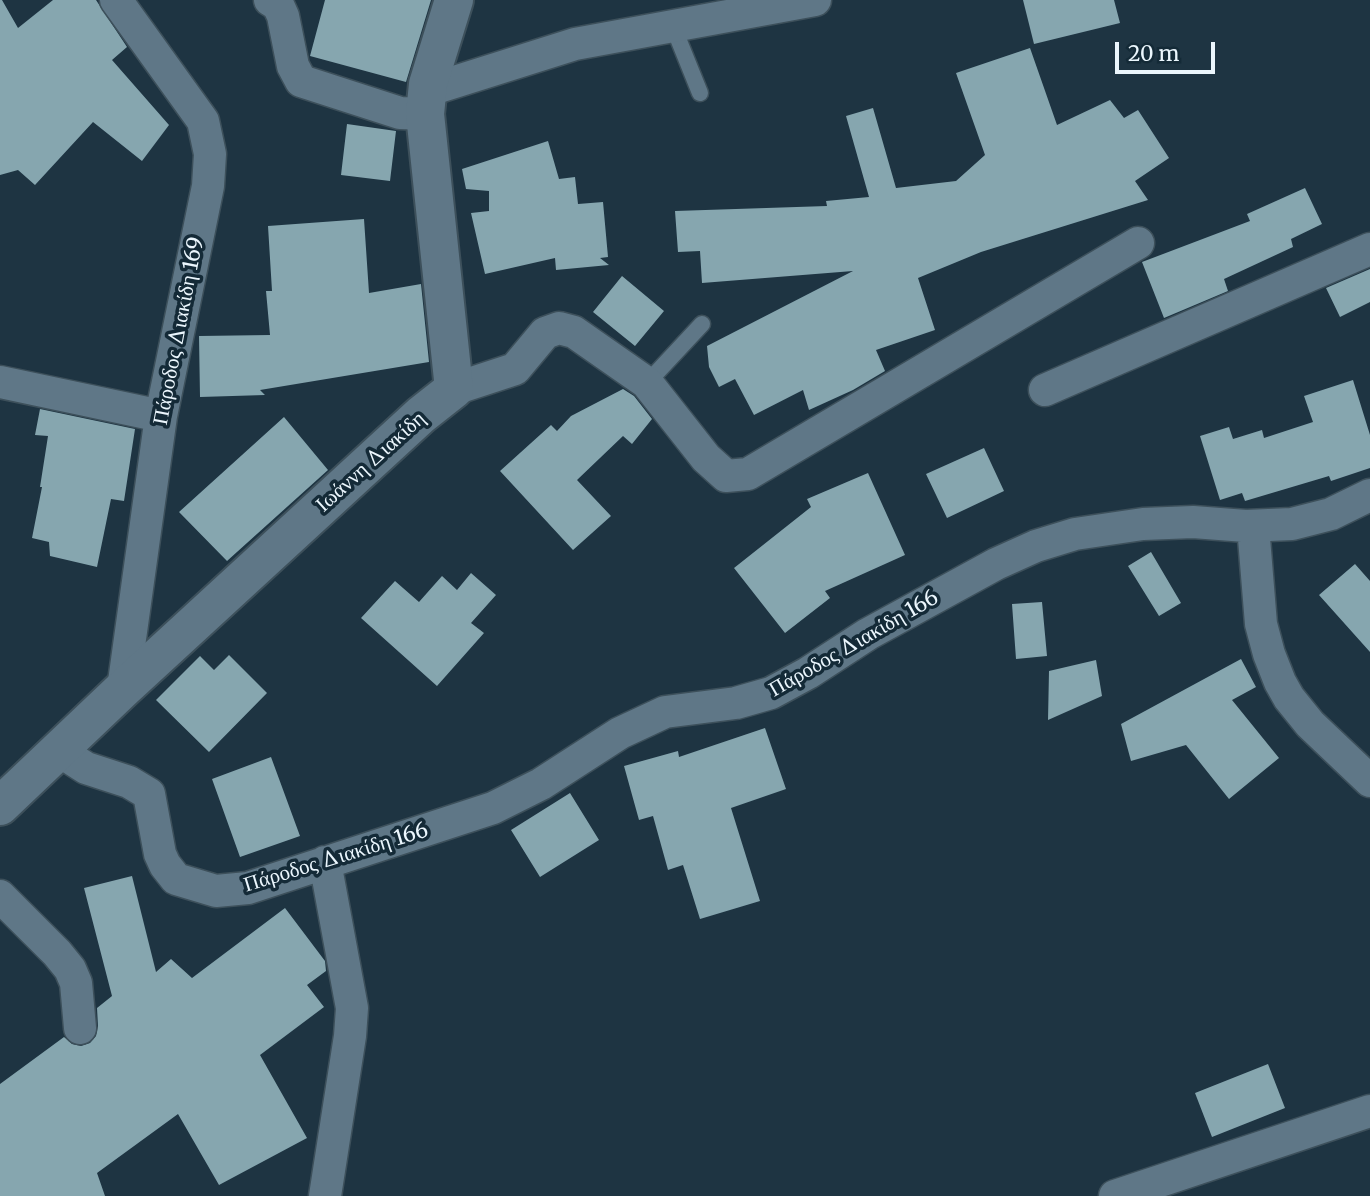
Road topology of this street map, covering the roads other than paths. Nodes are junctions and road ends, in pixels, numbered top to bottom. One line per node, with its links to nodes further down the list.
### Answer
1 (116, 0): 15 (street, Πάροδος Διακίδη 169)
2 (270, 0): 7 (street)
3 (454, 0): 7 (street)
4 (815, 0): 5 (street)
5 (673, 26): 6 (lane); 7 (street)
6 (700, 93)
7 (426, 103): 13 (street)
8 (1138, 243): 12 (street)
9 (1370, 249): 14 (street)
10 (702, 324): 12 (lane)
11 (0, 382): 15 (street)
12 (647, 383): 13 (street)
13 (454, 389): 18 (street, Ιωάννη Διακίδη)
14 (1045, 390)
15 (162, 416): 18 (street, Πάροδος Διακίδη 169)
16 (1370, 495): 17 (street, Πάροδος Διακίδη 166)
17 (1253, 526): 20 (street); 22 (street, Πάροδος Διακίδη 166)
18 (123, 688): 19 (street, Ιωάννη Διακίδη)
19 (58, 750): 21 (street, Ιωάννη Διακίδη); 22 (street, Πάροδος Διακίδη 166)
20 (1370, 781)
21 (0, 806)
22 (325, 862): 26 (street)
23 (0, 896): 24 (street)
24 (80, 1028)
25 (1370, 1111): 27 (street)
26 (325, 1196)
27 (1115, 1196)

